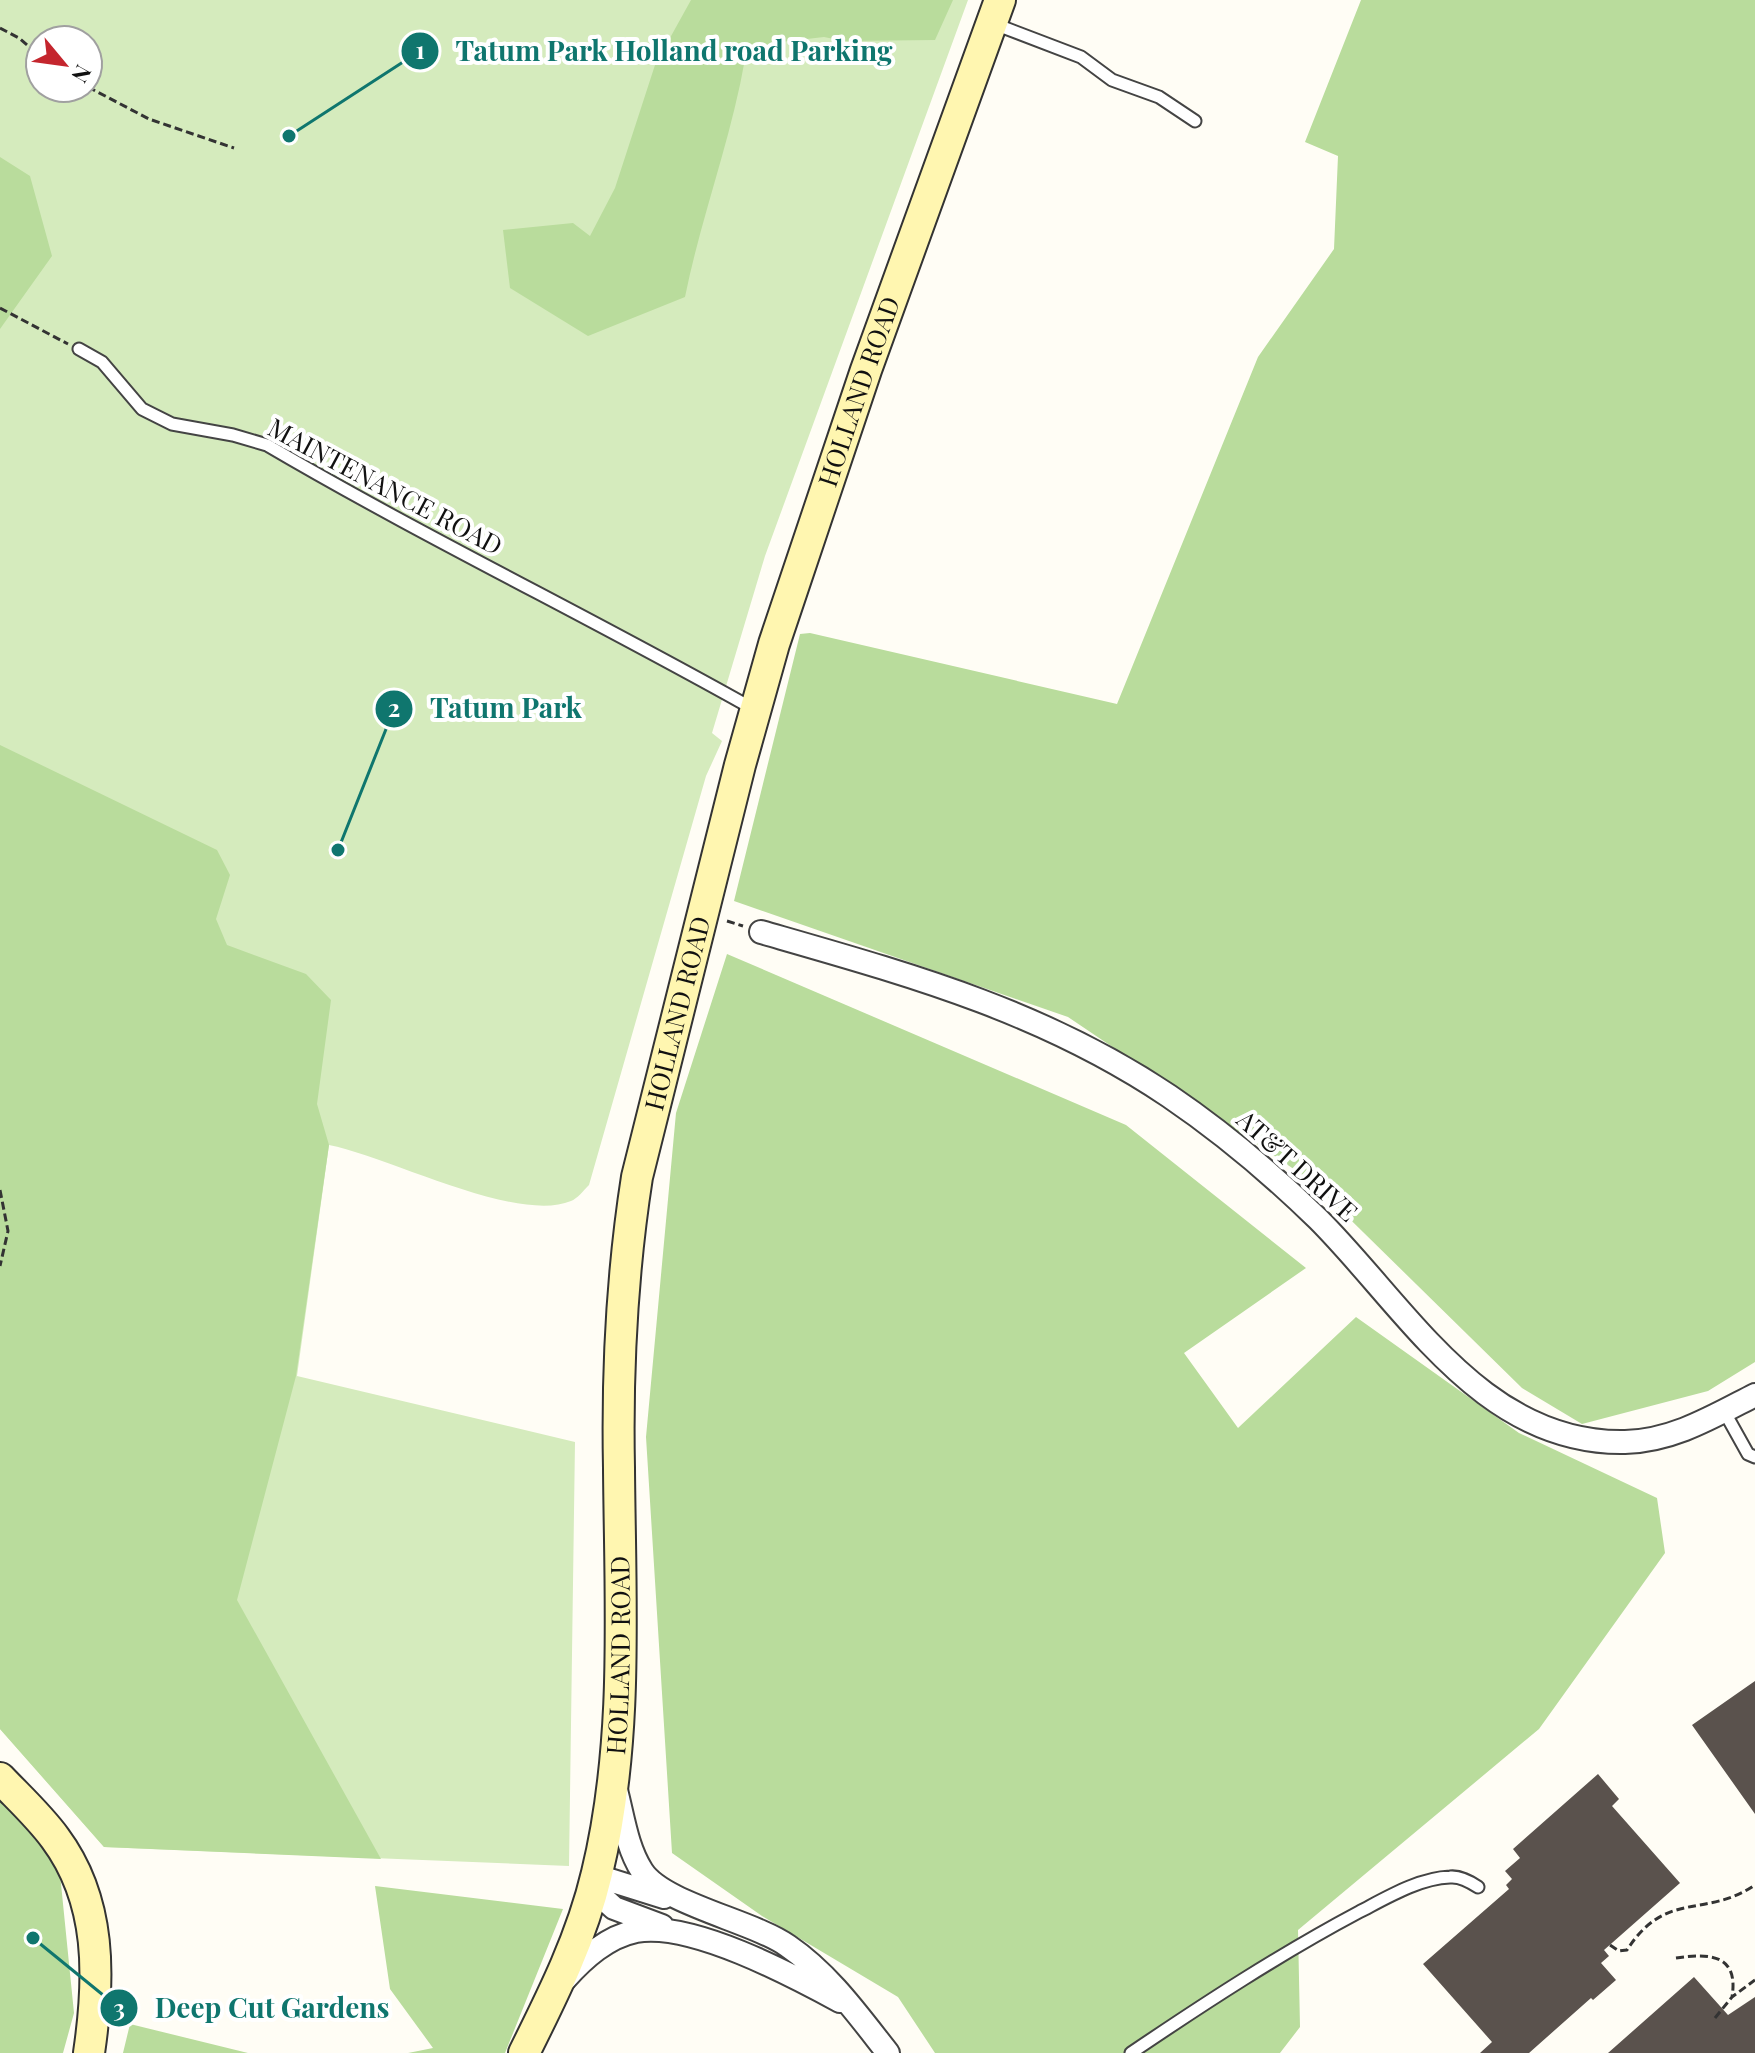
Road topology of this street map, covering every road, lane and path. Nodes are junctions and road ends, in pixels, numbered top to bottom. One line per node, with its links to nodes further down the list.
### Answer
1 (996, 11): 5 (lane); 9 (street, HOLLAND ROAD)
2 (0, 28): 3 (path)
3 (24, 42)
4 (104, 95): 6 (path)
5 (1195, 121)
6 (234, 148)
7 (0, 308): 8 (path)
8 (79, 349): 9 (lane, MAINTENANCE ROAD)
9 (755, 710): 10 (street, HOLLAND ROAD)
10 (703, 913): 11 (path); 18 (street, HOLLAND ROAD)
11 (761, 932): 15 (street, AT&T DRIVE)
12 (0, 1190): 13 (path)
13 (0, 1266)
14 (1755, 1395): 15 (street, AT&T DRIVE)
15 (1724, 1411): 16 (lane)
16 (1755, 1457)
17 (0, 1778): 31 (street)
18 (614, 1783): 19 (street, HOLLAND ROAD); 22 (street)
19 (595, 1883): 22 (street); 23 (street); 27 (street, HOLLAND ROAD)
20 (1755, 1885): 24 (path)
21 (1478, 1887): 34 (lane)
22 (692, 1905): 29 (street)
23 (683, 1933): 27 (street); 29 (street)
24 (1610, 1945)
25 (1676, 1958): 28 (path)
26 (1755, 1980): 28 (path)
27 (556, 1989): 32 (street, HOLLAND ROAD)
28 (1732, 1997): 30 (path)
29 (852, 2007): 33 (street)
30 (1715, 2018)
31 (89, 2053)
32 (524, 2053)
33 (888, 2053)
34 (1131, 2053)

